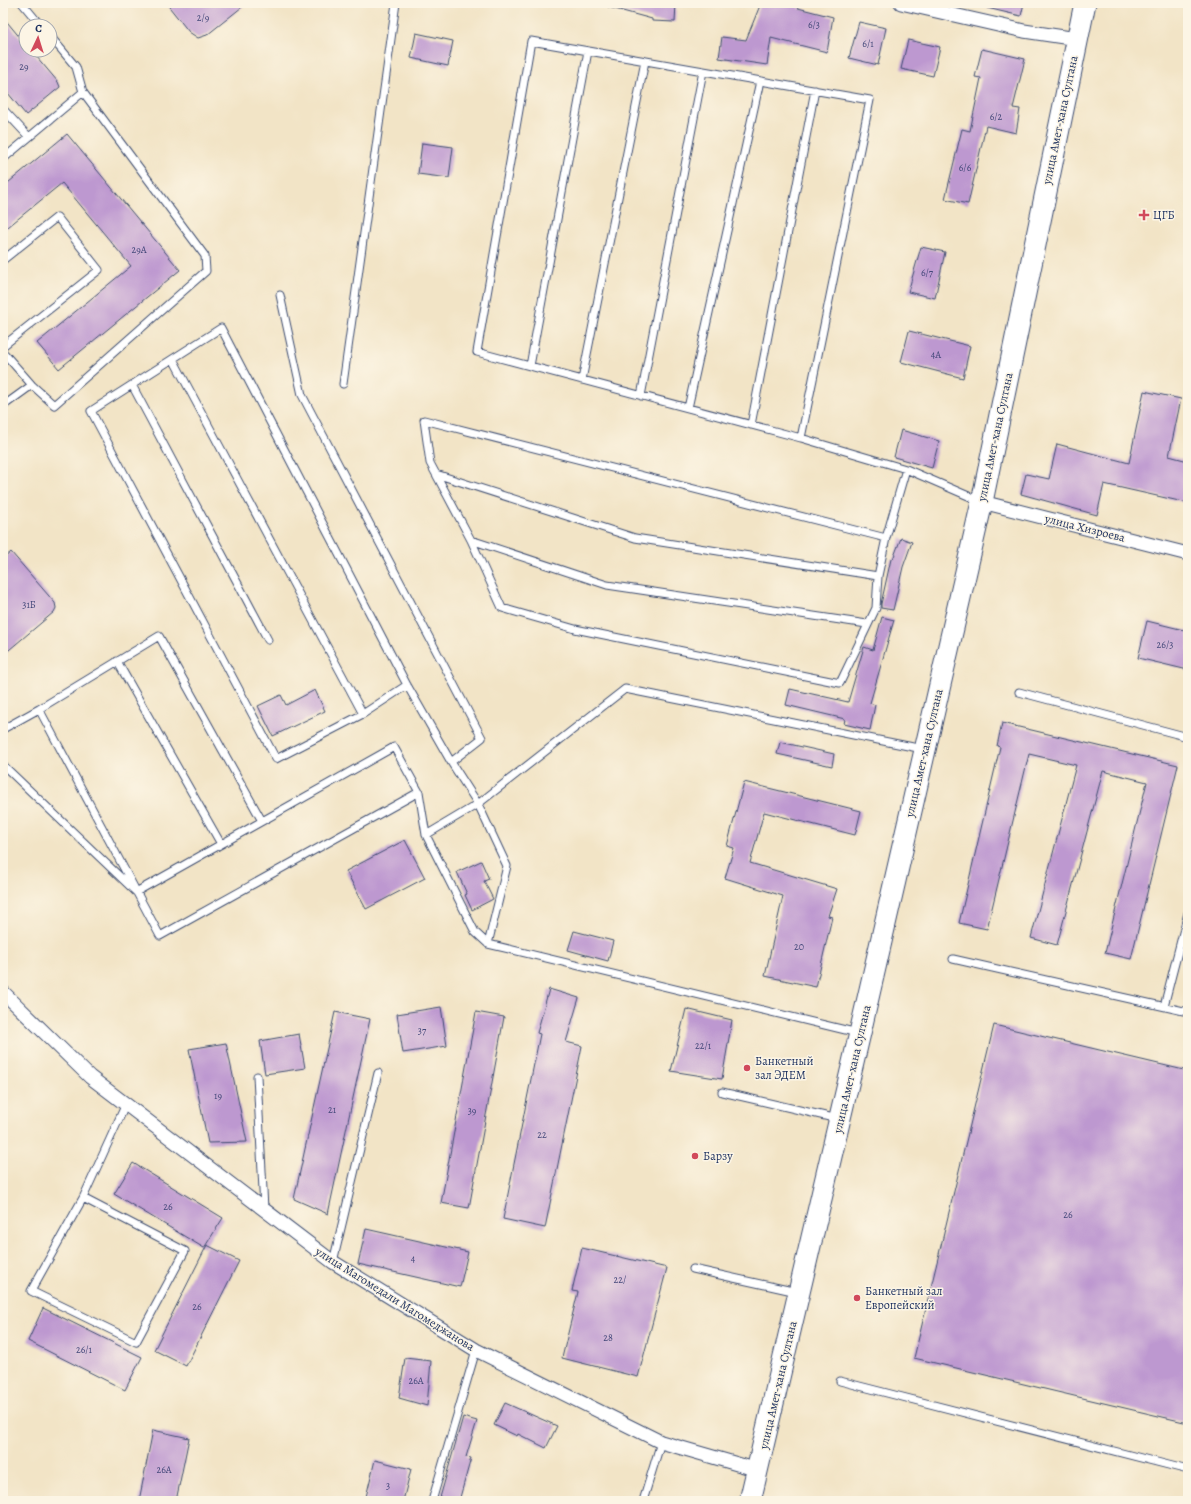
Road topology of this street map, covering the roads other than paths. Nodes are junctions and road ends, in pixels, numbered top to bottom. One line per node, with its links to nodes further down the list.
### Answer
1 (22, 3): 5 (lane)
2 (396, 3): 24 (lane)
3 (901, 3): 6 (street)
4 (1085, 3): 6 (main road, улица Амет-хана Султана)
5 (34, 18)
6 (1077, 39): 34 (main road, улица Амет-хана Султана)
7 (58, 46): 13 (lane)
8 (588, 51): 9 (lane); 22 (lane); 22 (lane)
9 (645, 60): 10 (lane); 23 (lane)
10 (703, 71): 11 (lane); 27 (lane)
11 (760, 80): 12 (lane); 29 (lane)
12 (815, 90): 30 (lane); 31 (lane)
13 (83, 92): 15 (lane); 25 (lane)
14 (3, 109): 15 (lane)
15 (29, 137): 16 (lane)
16 (3, 159)
17 (3, 260): 19 (lane)
18 (280, 295): 49 (lane)
19 (3, 346)
20 (3, 352): 25 (lane)
21 (173, 359): 26 (lane); 42 (lane); 45 (lane)
22 (530, 366): 23 (lane)
23 (582, 380): 27 (lane)
24 (343, 384)
25 (32, 385): 28 (lane)
26 (132, 385): 40 (lane); 45 (lane)
27 (642, 396): 29 (lane)
28 (3, 406)
29 (688, 408): 30 (lane)
30 (751, 425): 31 (lane)
31 (801, 438): 32 (lane)
32 (906, 469): 34 (lane); 35 (lane)
33 (436, 474): 35 (lane); 36 (lane); 38 (lane)
34 (982, 502): 37 (street, улица Хизроева); 48 (main road, улица Амет-хана Султана)
35 (886, 538): 38 (lane)
36 (471, 540): 39 (lane); 39 (lane)
37 (1188, 554)
38 (878, 576): 39 (lane)
39 (867, 624)
40 (268, 640)
41 (117, 661): 44 (lane); 53 (lane); 55 (lane)
42 (406, 685): 45 (lane); 49 (lane)
43 (1018, 692): 47 (lane)
44 (39, 709): 46 (lane); 56 (lane)
45 (364, 714)
46 (3, 729)
47 (1188, 737)
48 (925, 749): 52 (lane); 63 (main road, улица Амет-хана Султана)
49 (451, 762): 52 (lane)
50 (3, 765): 56 (lane)
51 (419, 792): 53 (lane); 54 (lane); 56 (lane)
52 (478, 804): 54 (lane); 58 (lane)
53 (262, 821): 55 (lane)
54 (426, 835): 58 (lane)
55 (221, 844): 56 (lane)
56 (136, 892)
57 (1188, 913): 61 (lane)
58 (488, 944): 63 (lane)
59 (953, 959): 61 (lane)
60 (3, 992): 67 (street, улица Магомедали Магомеджановa)
61 (1164, 1006): 62 (lane)
62 (1188, 1012)
63 (860, 1033): 68 (main road, улица Амет-хана Султана)
64 (378, 1073): 71 (lane)
65 (257, 1076): 70 (lane)
66 (722, 1092): 68 (lane)
67 (126, 1106): 69 (lane); 70 (street, улица Магомедали Магомеджановa)
68 (840, 1120): 73 (main road, улица Амет-хана Султана)
69 (84, 1198): 69 (lane)
70 (264, 1210): 71 (street, улица Магомедали Магомеджановa)
71 (333, 1262): 74 (street, улица Магомедали Магомеджановa)
72 (693, 1269): 73 (lane)
73 (799, 1292): 77 (main road, улица Амет-хана Султана)
74 (476, 1350): 76 (street, улица Магомедали Магомеджановa); 79 (lane)
75 (840, 1381): 78 (lane)
76 (661, 1442): 77 (street, улица Магомедали Магомеджановa); 80 (lane)
77 (758, 1470): 81 (main road, улица Амет-хана Султана)
78 (1188, 1470)
79 (432, 1501)
80 (643, 1501)
81 (750, 1501)

